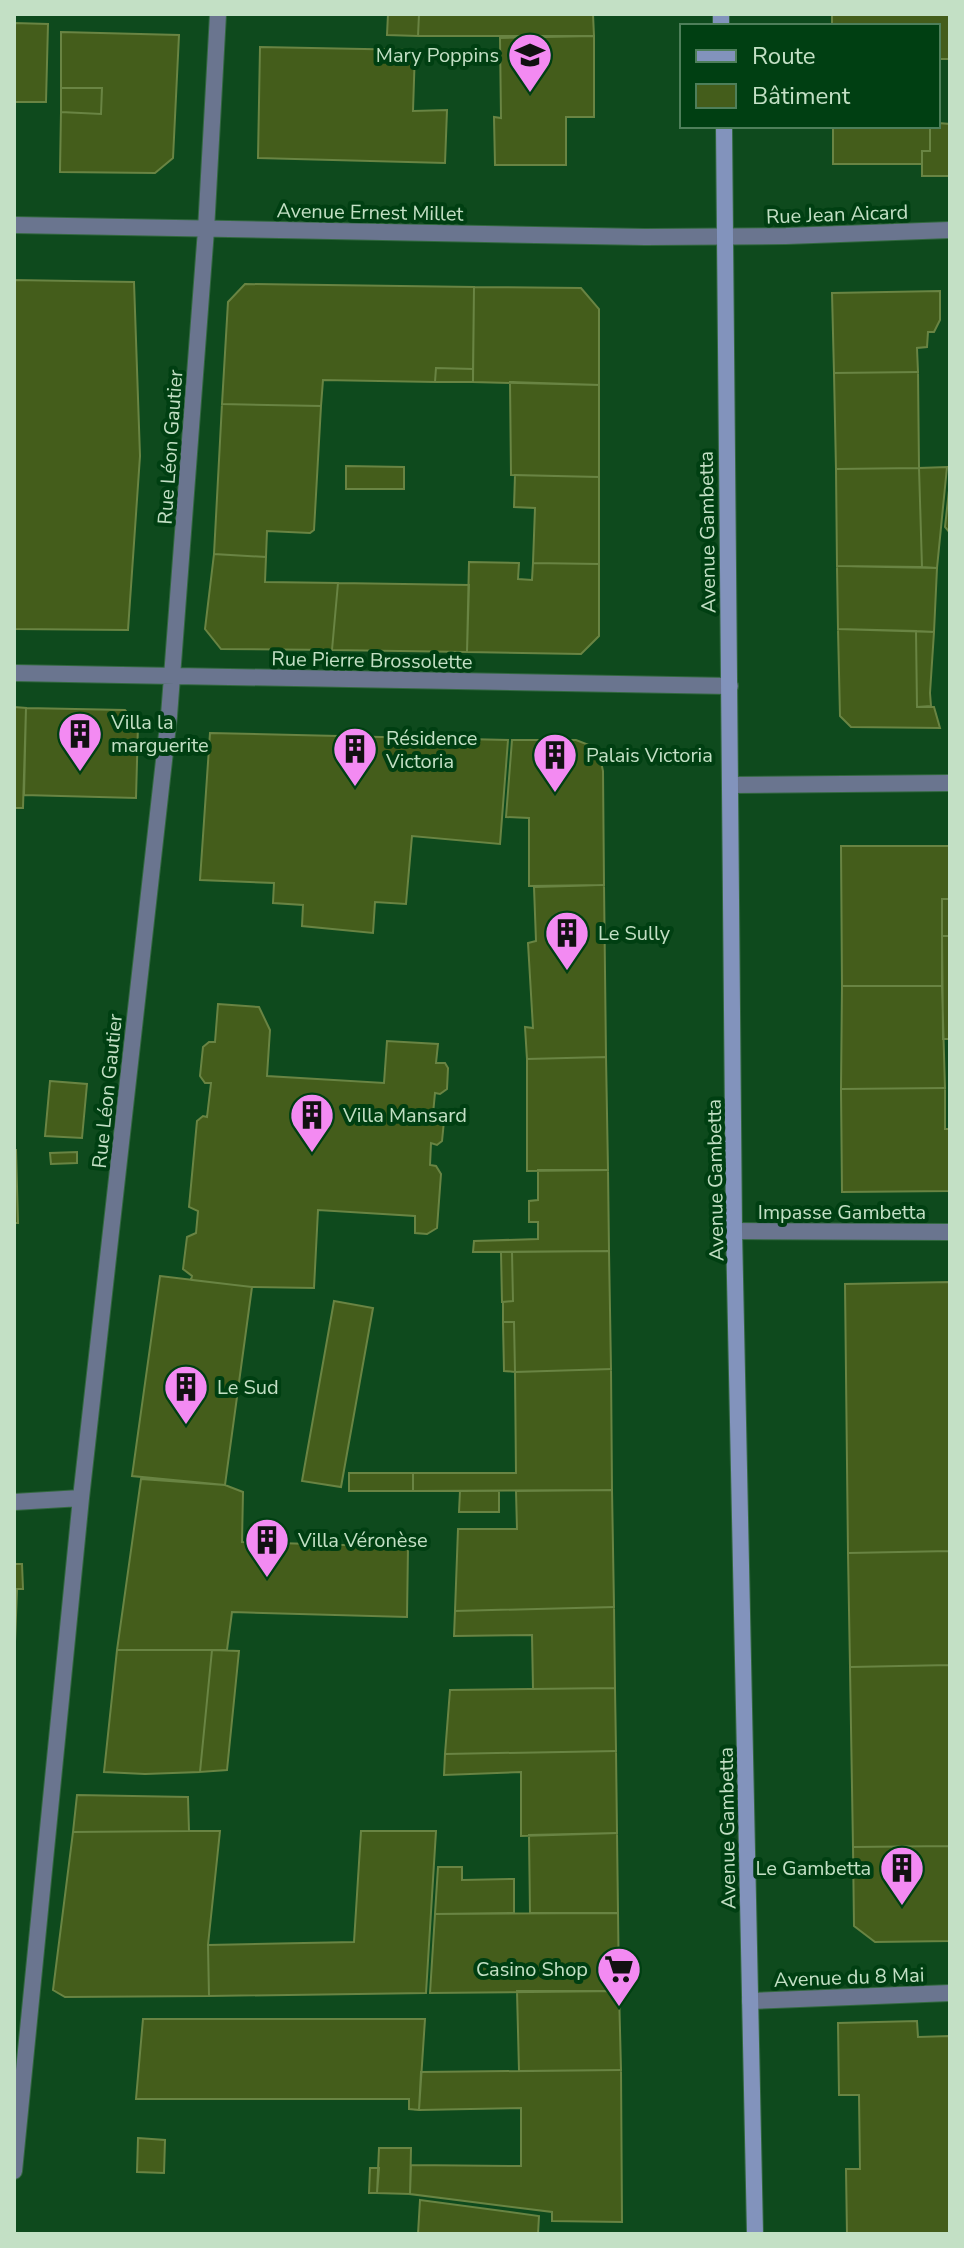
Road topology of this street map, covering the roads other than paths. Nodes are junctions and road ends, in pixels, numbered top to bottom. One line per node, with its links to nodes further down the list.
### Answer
1 (218, 14): 4 (street, Rue Léon Gautier)
2 (724, 128): 6 (main road, Avenue Gambetta)
3 (14, 225): 4 (street, Avenue Ernest Millet)
4 (206, 230): 6 (street, Avenue Ernest Millet); 8 (street, Rue Léon Gautier)
5 (950, 230): 6 (street, Rue Jean Aicard)
6 (725, 237): 9 (main road, Avenue Gambetta)
7 (14, 673): 8 (street, Rue Pierre Brossolette)
8 (173, 678): 9 (street, Rue Pierre Brossolette); 14 (street, Rue Léon Gautier)
9 (730, 686): 11 (main road, Avenue Gambetta)
10 (950, 783): 11 (street)
11 (731, 785): 12 (main road, Avenue Gambetta)
12 (734, 1231): 13 (street, Impasse Gambetta); 17 (main road, Avenue Gambetta)
13 (950, 1232)
14 (81, 1498): 15 (street); 18 (street, Rue Léon Gautier)
15 (14, 1502)
16 (950, 1993): 17 (street, Avenue du 8 Mai)
17 (750, 2001): 19 (main road, Avenue Gambetta)
18 (14, 2171)
19 (755, 2234)

